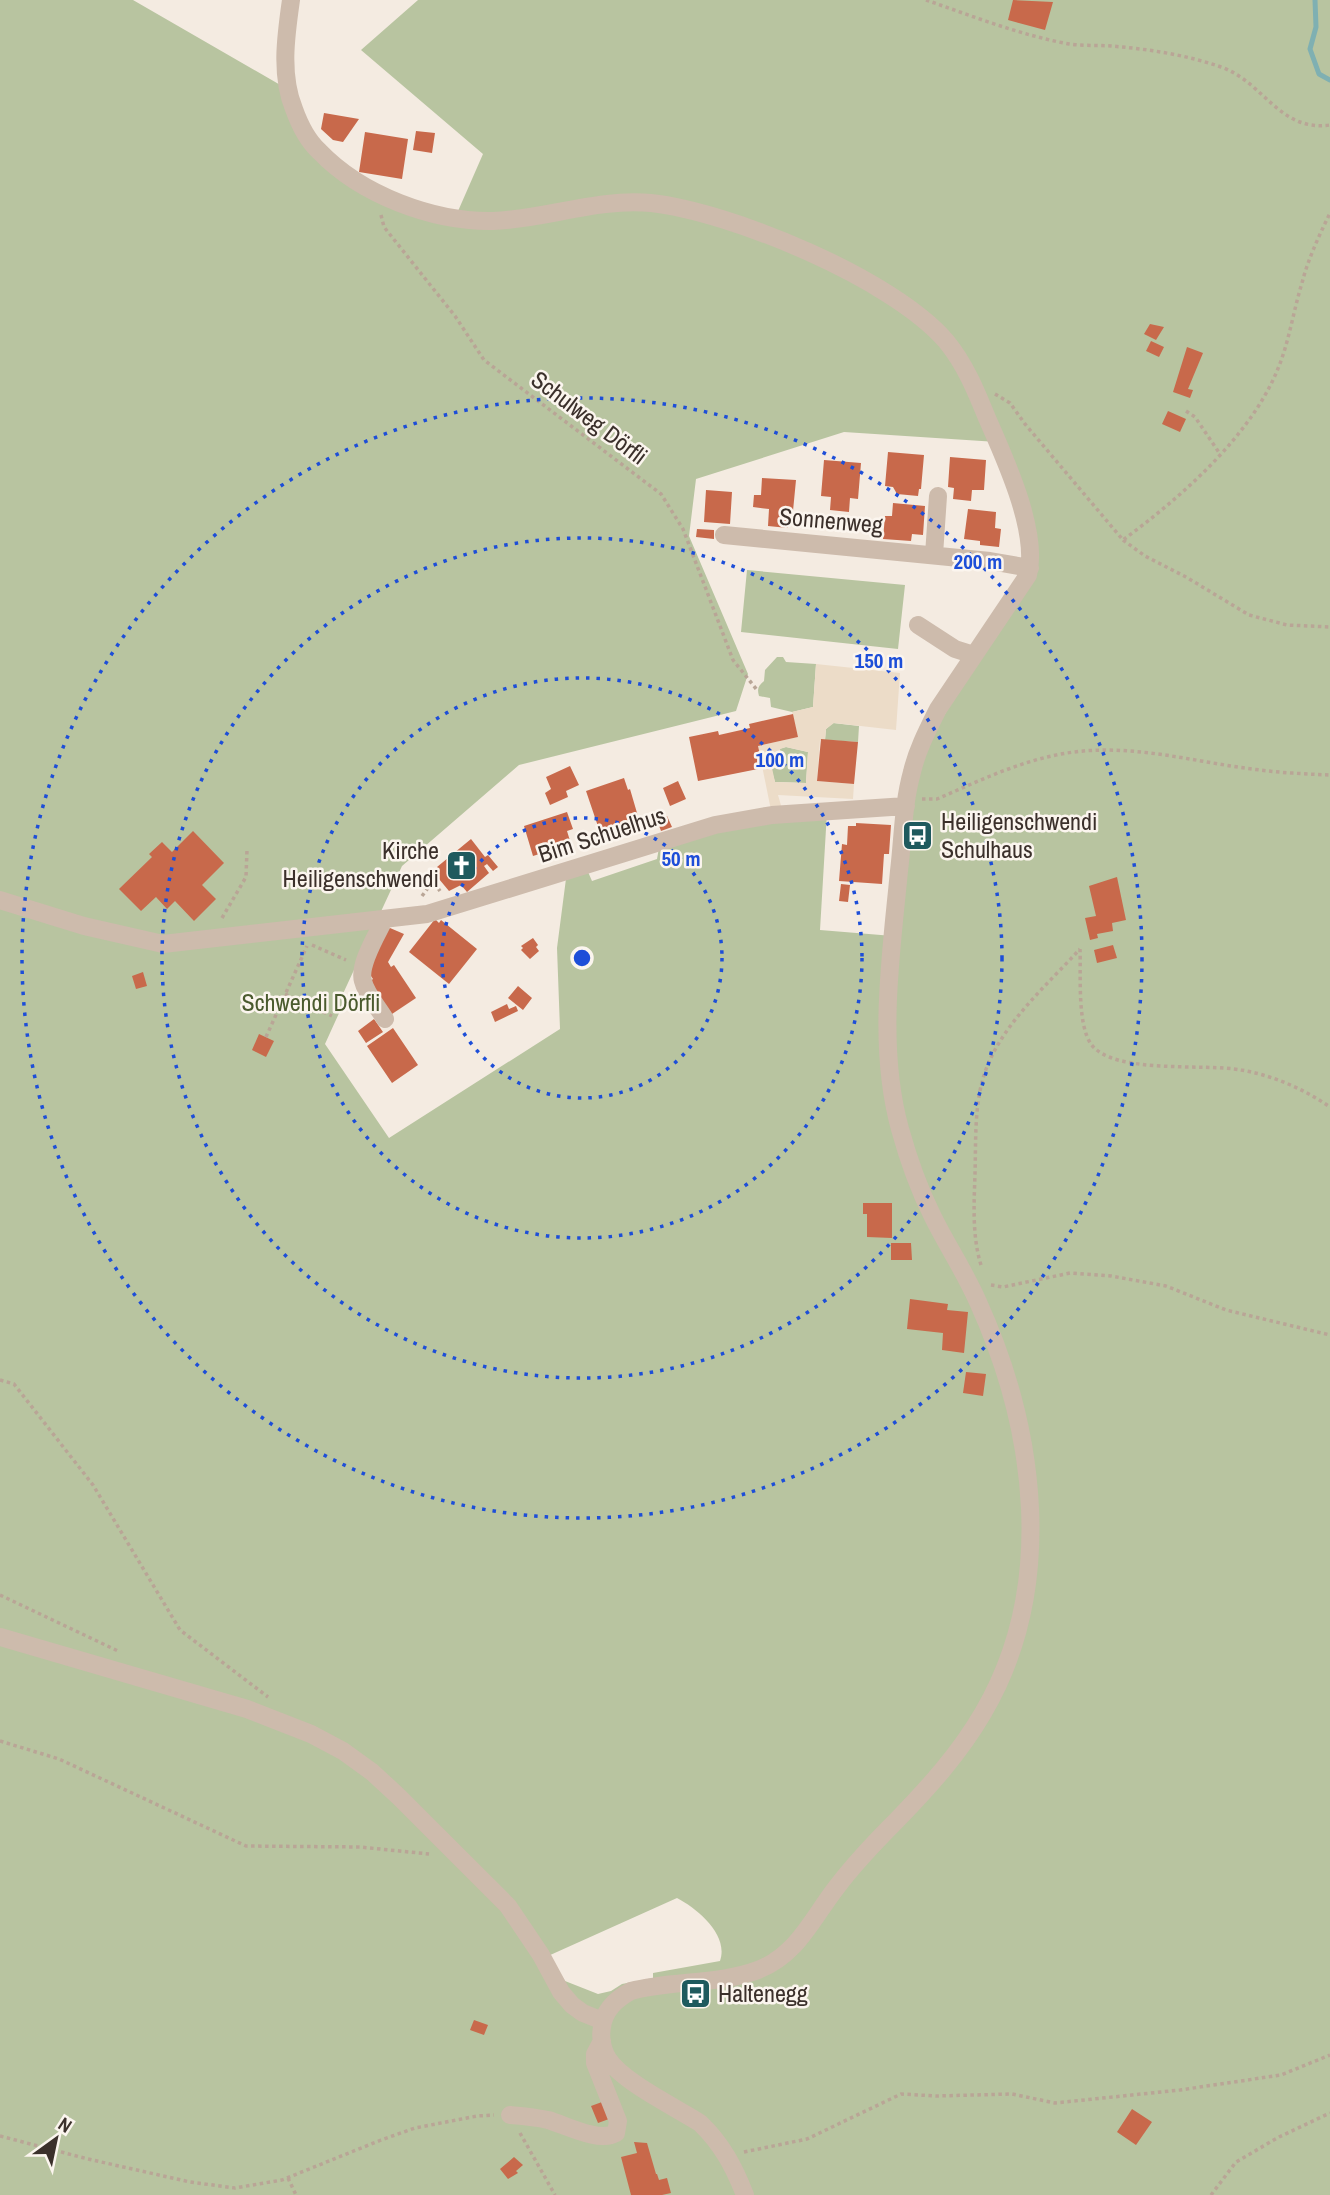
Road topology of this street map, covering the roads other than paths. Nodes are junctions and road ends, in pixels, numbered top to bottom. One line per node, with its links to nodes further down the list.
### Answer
1 (291, 0): 5 (street)
2 (938, 496): 4 (street)
3 (724, 535): 4 (street, Sonnenweg)
4 (934, 555): 5 (street, Sonnenweg)
5 (1030, 568): 7 (street)
6 (918, 625): 7 (street)
7 (974, 655): 8 (street)
8 (906, 801): 10 (street, Bim Schuelhus); 13 (street)
9 (0, 900): 10 (street, Bim Schuelhus)
10 (384, 920): 11 (street)
11 (385, 1019)
12 (0, 1637): 13 (street)
13 (603, 2021): 14 (street)
14 (602, 2041): 15 (street); 16 (street)
15 (510, 2115)
16 (745, 2195)

